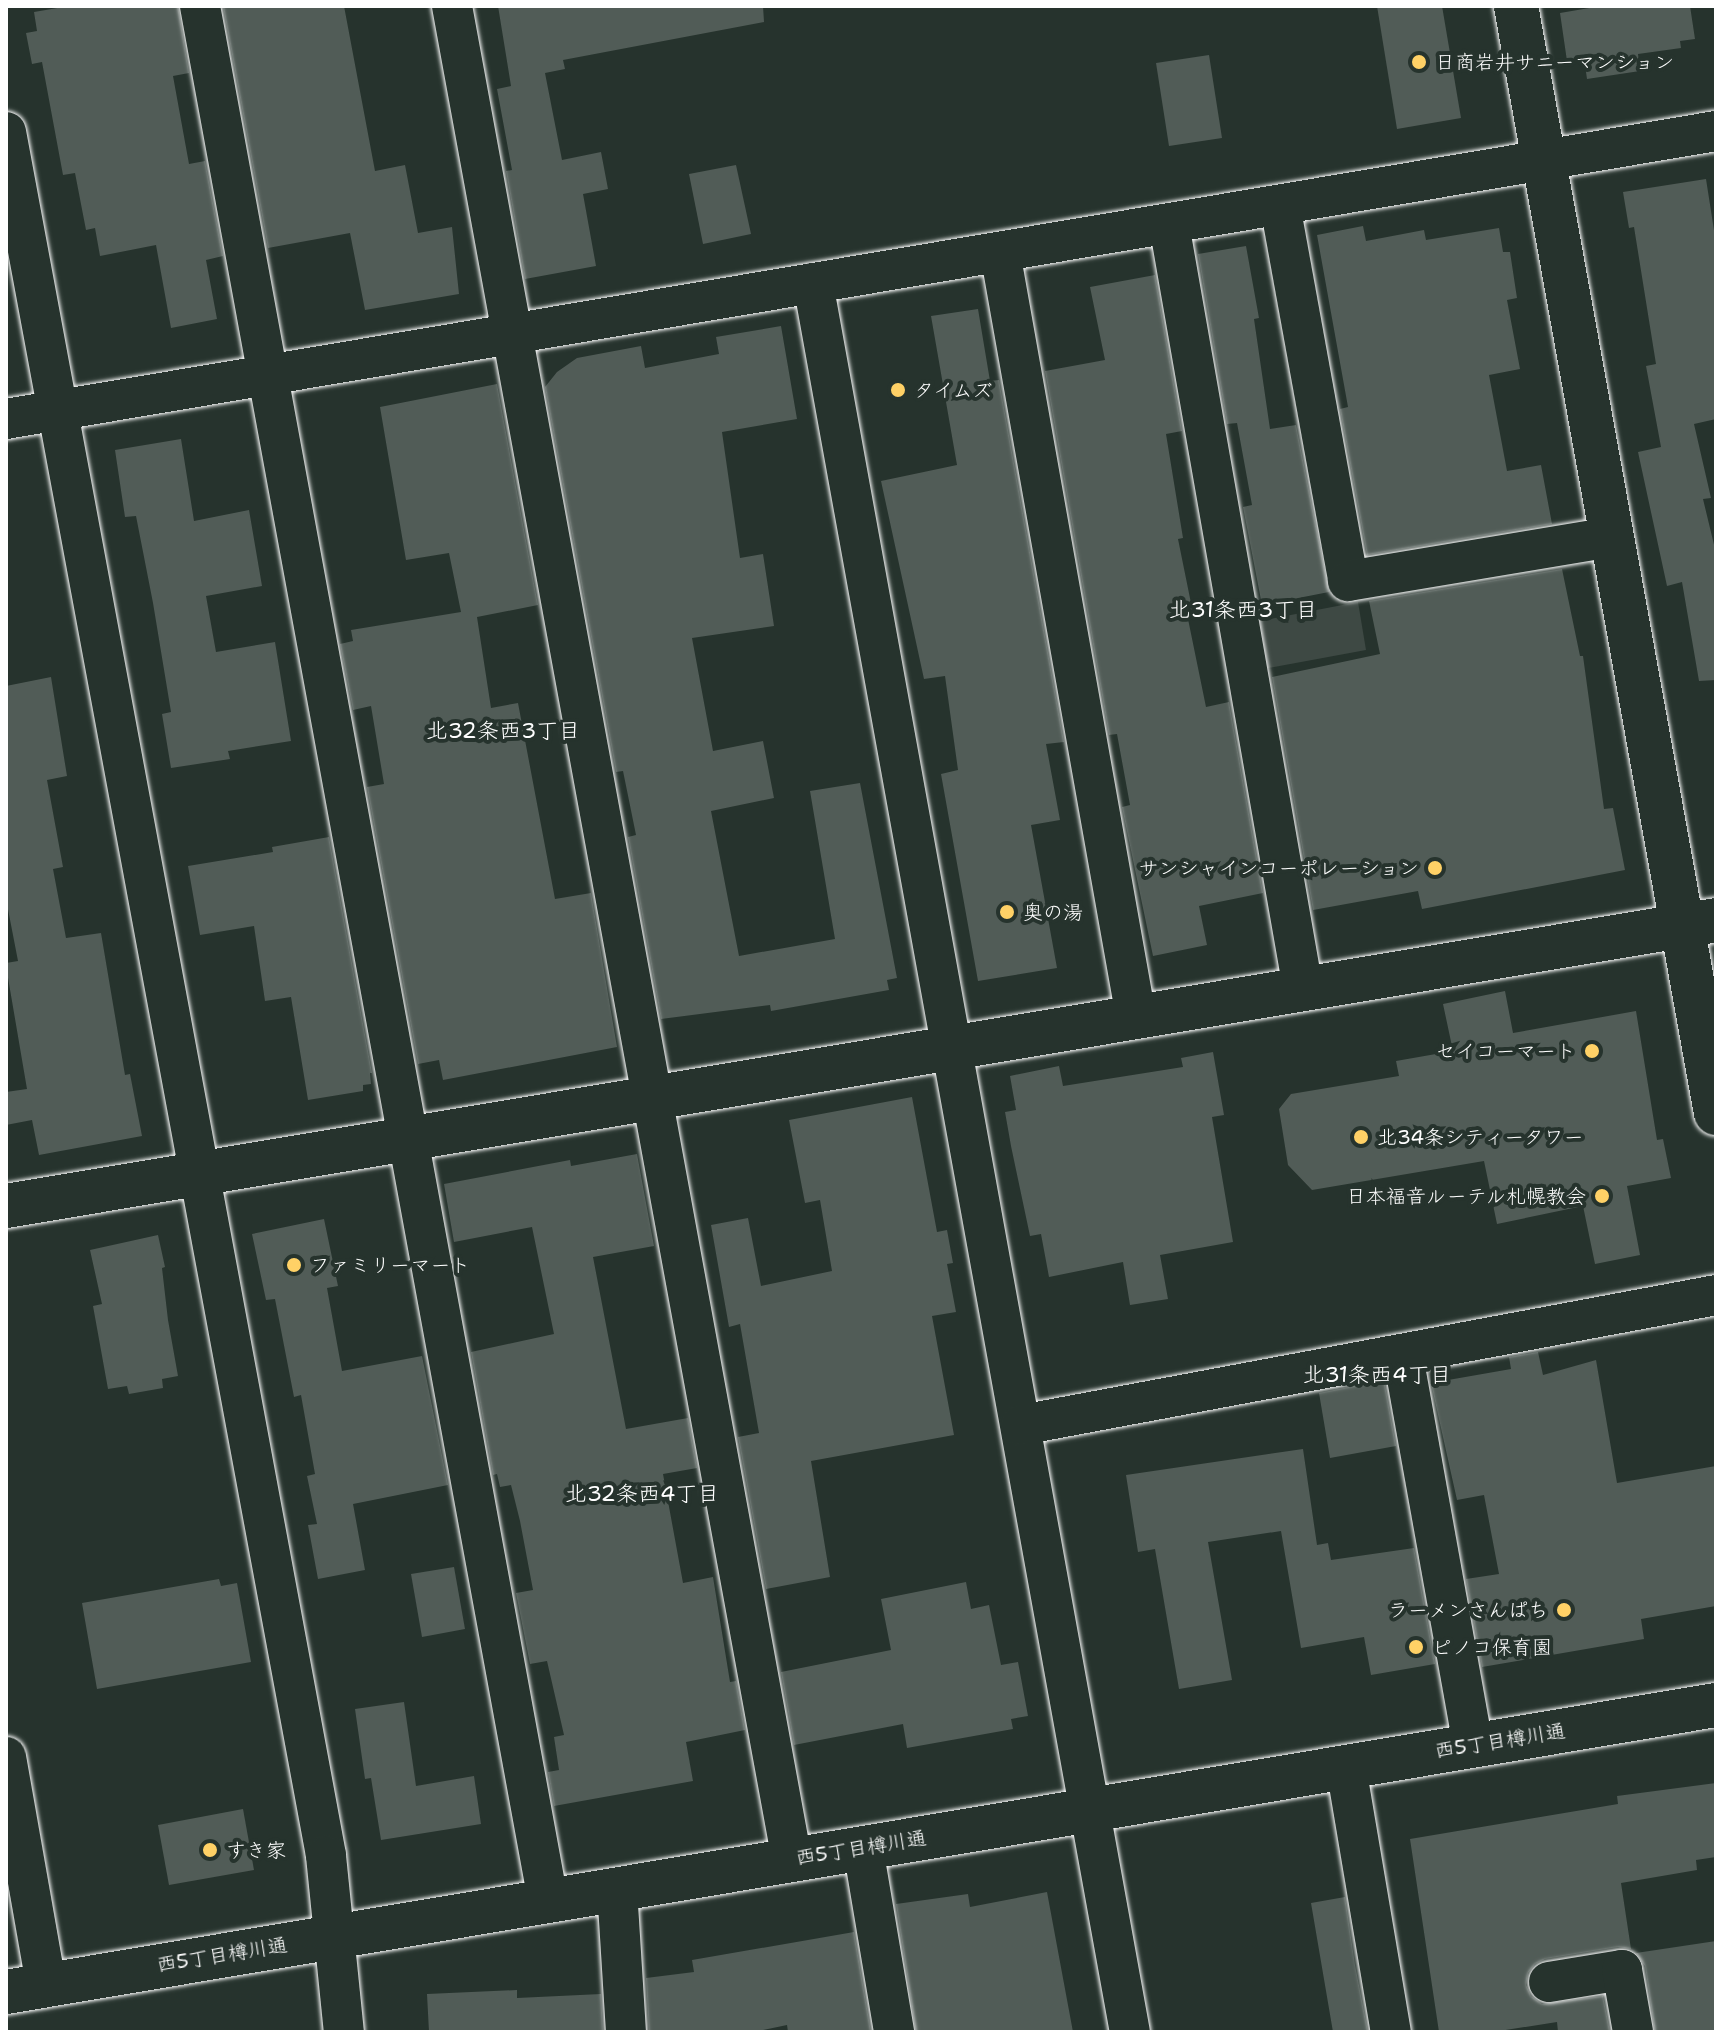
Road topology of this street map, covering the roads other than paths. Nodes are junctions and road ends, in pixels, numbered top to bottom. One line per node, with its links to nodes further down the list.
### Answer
1 (200, 6): 12 (street)
2 (452, 6): 11 (street)
3 (1516, 6): 6 (street)
4 (1716, 131): 6 (street)
5 (6, 132): 13 (street)
6 (1544, 161): 7 (street); 15 (street)
7 (1280, 205): 8 (street); 15 (street)
8 (1169, 224): 9 (street); 17 (street)
9 (1000, 252): 10 (street); 18 (street)
10 (813, 283): 11 (street); 19 (street)
11 (513, 333): 12 (street); 20 (street)
12 (270, 374): 13 (street); 22 (street)
13 (58, 410): 14 (street); 23 (street)
14 (6, 419)
15 (1612, 537): 16 (street)
16 (1700, 923): 17 (street); 21 (street)
17 (1303, 989): 18 (street)
18 (1136, 1017): 19 (street)
19 (953, 1047): 20 (street); 27 (street)
20 (654, 1097): 22 (street); 34 (street)
21 (1716, 1113)
22 (410, 1138): 23 (street); 36 (street)
23 (200, 1173): 24 (street); 37 (street)
24 (6, 1206)
25 (1716, 1295): 26 (street)
26 (1403, 1356): 27 (street); 29 (street)
27 (1021, 1425): 32 (street)
28 (1716, 1705): 29 (street, 西5丁目樽川通)
29 (1473, 1746): 31 (street, 西5丁目樽川通)
30 (6, 1757): 39 (street)
31 (1346, 1767): 32 (street, 西5丁目樽川通); 44 (street)
32 (1090, 1810): 33 (street, 西5丁目樽川通); 43 (street)
33 (863, 1848): 34 (street, 西5丁目樽川通); 42 (street)
34 (792, 1860): 35 (street, 西5丁目樽川通)
35 (617, 1889): 36 (street, 西5丁目樽川通); 41 (street)
36 (548, 1901): 37 (street, 西5丁目樽川通)
37 (335, 1937): 39 (street, 西5丁目樽川通); 40 (street)
38 (1549, 1982): 45 (street)
39 (26, 1988)
40 (344, 2032)
41 (626, 2032)
42 (894, 2032)
43 (1130, 2032)
44 (1391, 2032)
45 (1633, 2032)

